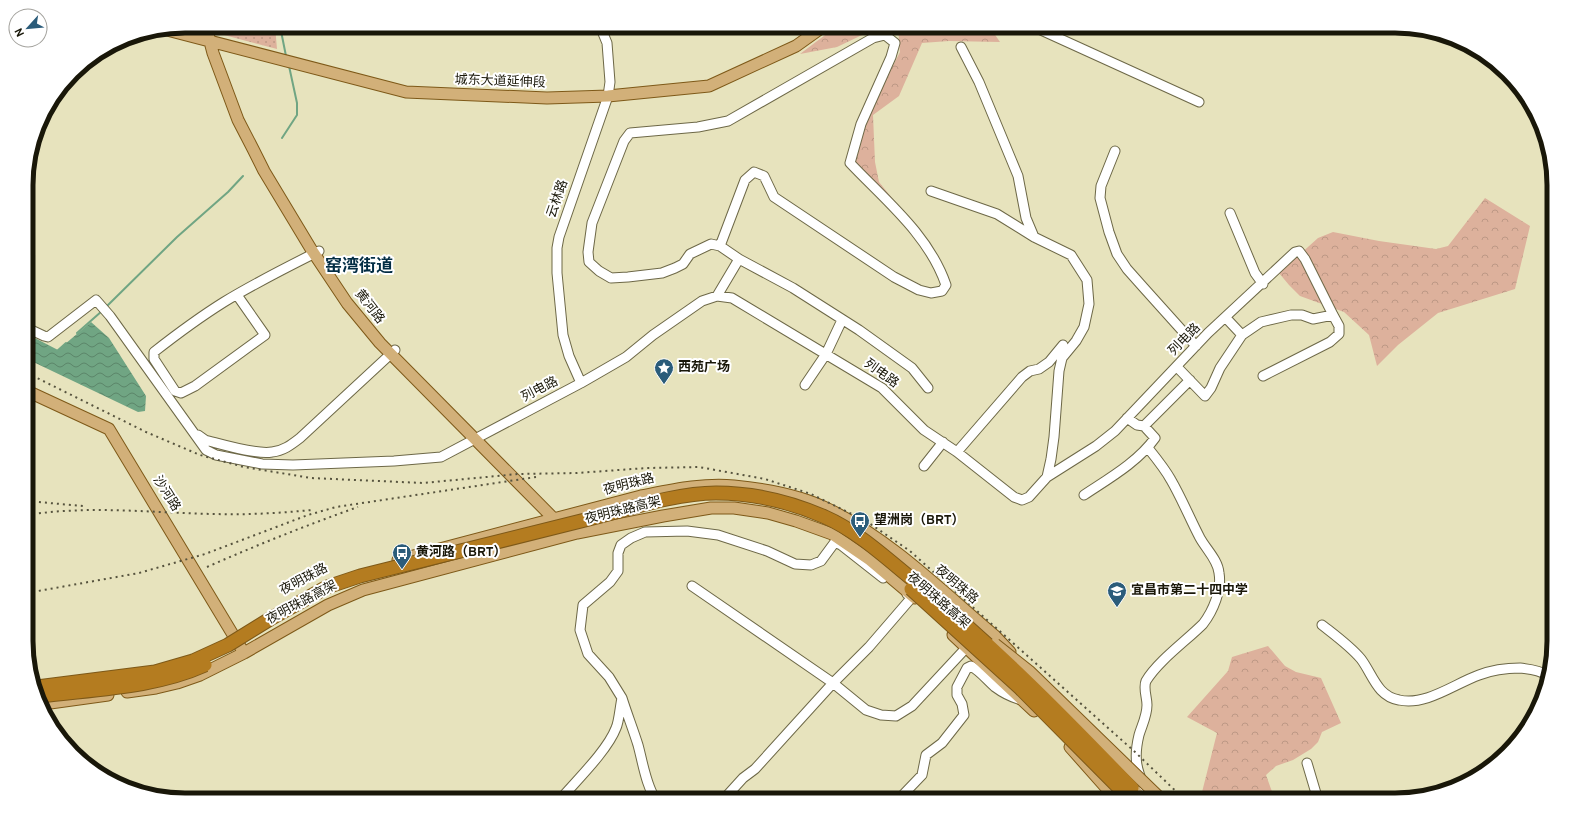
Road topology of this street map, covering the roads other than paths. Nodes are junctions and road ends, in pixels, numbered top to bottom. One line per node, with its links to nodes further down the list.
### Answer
1 (201, 33): 6 (main road, 城东大道延伸段)
2 (603, 33): 8 (street, 云林路)
3 (804, 33): 8 (main road, 城东大道延伸段)
4 (814, 33): 8 (main road, 城东大道延伸段)
5 (1047, 33): 9 (street)
6 (212, 34): 8 (main road, 城东大道延伸段); 15 (main road, 黄河路)
7 (961, 47): 13 (street)
8 (608, 95): 32 (street, 云林路)
9 (1199, 102)
10 (1115, 152): 26 (street)
11 (931, 191): 13 (street)
12 (1230, 213): 17 (street)
13 (1034, 237): 44 (street)
14 (720, 246): 14 (street); 16 (street)
15 (316, 252): 18 (street); 27 (main road, 黄河路)
16 (738, 258): 19 (street); 22 (street)
17 (1263, 284): 20 (street, 列电路); 21 (street, 列电路)
18 (237, 295): 18 (street)
19 (717, 296): 28 (street, 列电路); 32 (street, 列电路)
20 (1333, 315): 24 (street); 30 (street)
21 (1226, 318): 24 (street); 26 (street, 列电路)
22 (842, 320): 28 (street); 34 (street)
23 (33, 331): 38 (street, 列电路)
24 (1242, 335): 31 (street)
25 (1063, 345): 42 (street)
26 (1196, 346): 29 (street, 列电路)
27 (393, 352): 38 (street); 39 (main road, 黄河路)
28 (826, 354): 33 (street); 40 (street, 列电路)
29 (1177, 367): 31 (street); 36 (street, 列电路)
30 (1263, 376)
31 (1190, 380): 37 (street)
32 (581, 383): 39 (street, 列电路)
33 (805, 385)
34 (928, 388)
35 (33, 394): 52 (main road, 沙河路)
36 (1127, 418): 37 (street); 44 (street, 列电路)
37 (1144, 426): 41 (street)
38 (195, 433): 39 (street, 列电路)
39 (477, 437): 46 (main road, 黄河路)
40 (943, 442): 42 (street, 列电路); 43 (street)
41 (1148, 448): 45 (street); 72 (street)
42 (957, 452): 44 (street, 列电路)
43 (924, 466)
44 (1047, 477)
45 (1084, 495)
46 (559, 518): 47 (main road, 黄河路); 52 (main road, 夜明珠路); 69 (main road, 夜明珠路)
47 (573, 534): 49 (main road); 54 (main road)
48 (692, 586): 57 (street)
49 (913, 596): 53 (main road); 57 (street); 60 (street)
50 (944, 606): 58 (highway, 夜明珠路高架, bridge); 70 (highway, 夜明珠路高架, bridge); 73 (main road, bridge)
51 (1322, 625): 55 (street)
52 (234, 635): 54 (main road, 沙河路); 56 (main road, 夜明珠路)
53 (966, 648): 57 (street); 61 (main road)
54 (244, 653): 62 (main road)
55 (1543, 674)
56 (38, 682)
57 (833, 683): 66 (street)
58 (40, 687)
59 (43, 696): 71 (highway, 夜明珠路高架, bridge)
60 (622, 698): 64 (street); 65 (street)
61 (1024, 701): 67 (street); 68 (main road)
62 (47, 703)
63 (1307, 763): 74 (street)
64 (566, 793)
65 (652, 793)
66 (730, 793)
67 (905, 793)
68 (1111, 793)
69 (1131, 793)
70 (1131, 793)
71 (1131, 793)
72 (1146, 793)
73 (1155, 793)
74 (1316, 793)

